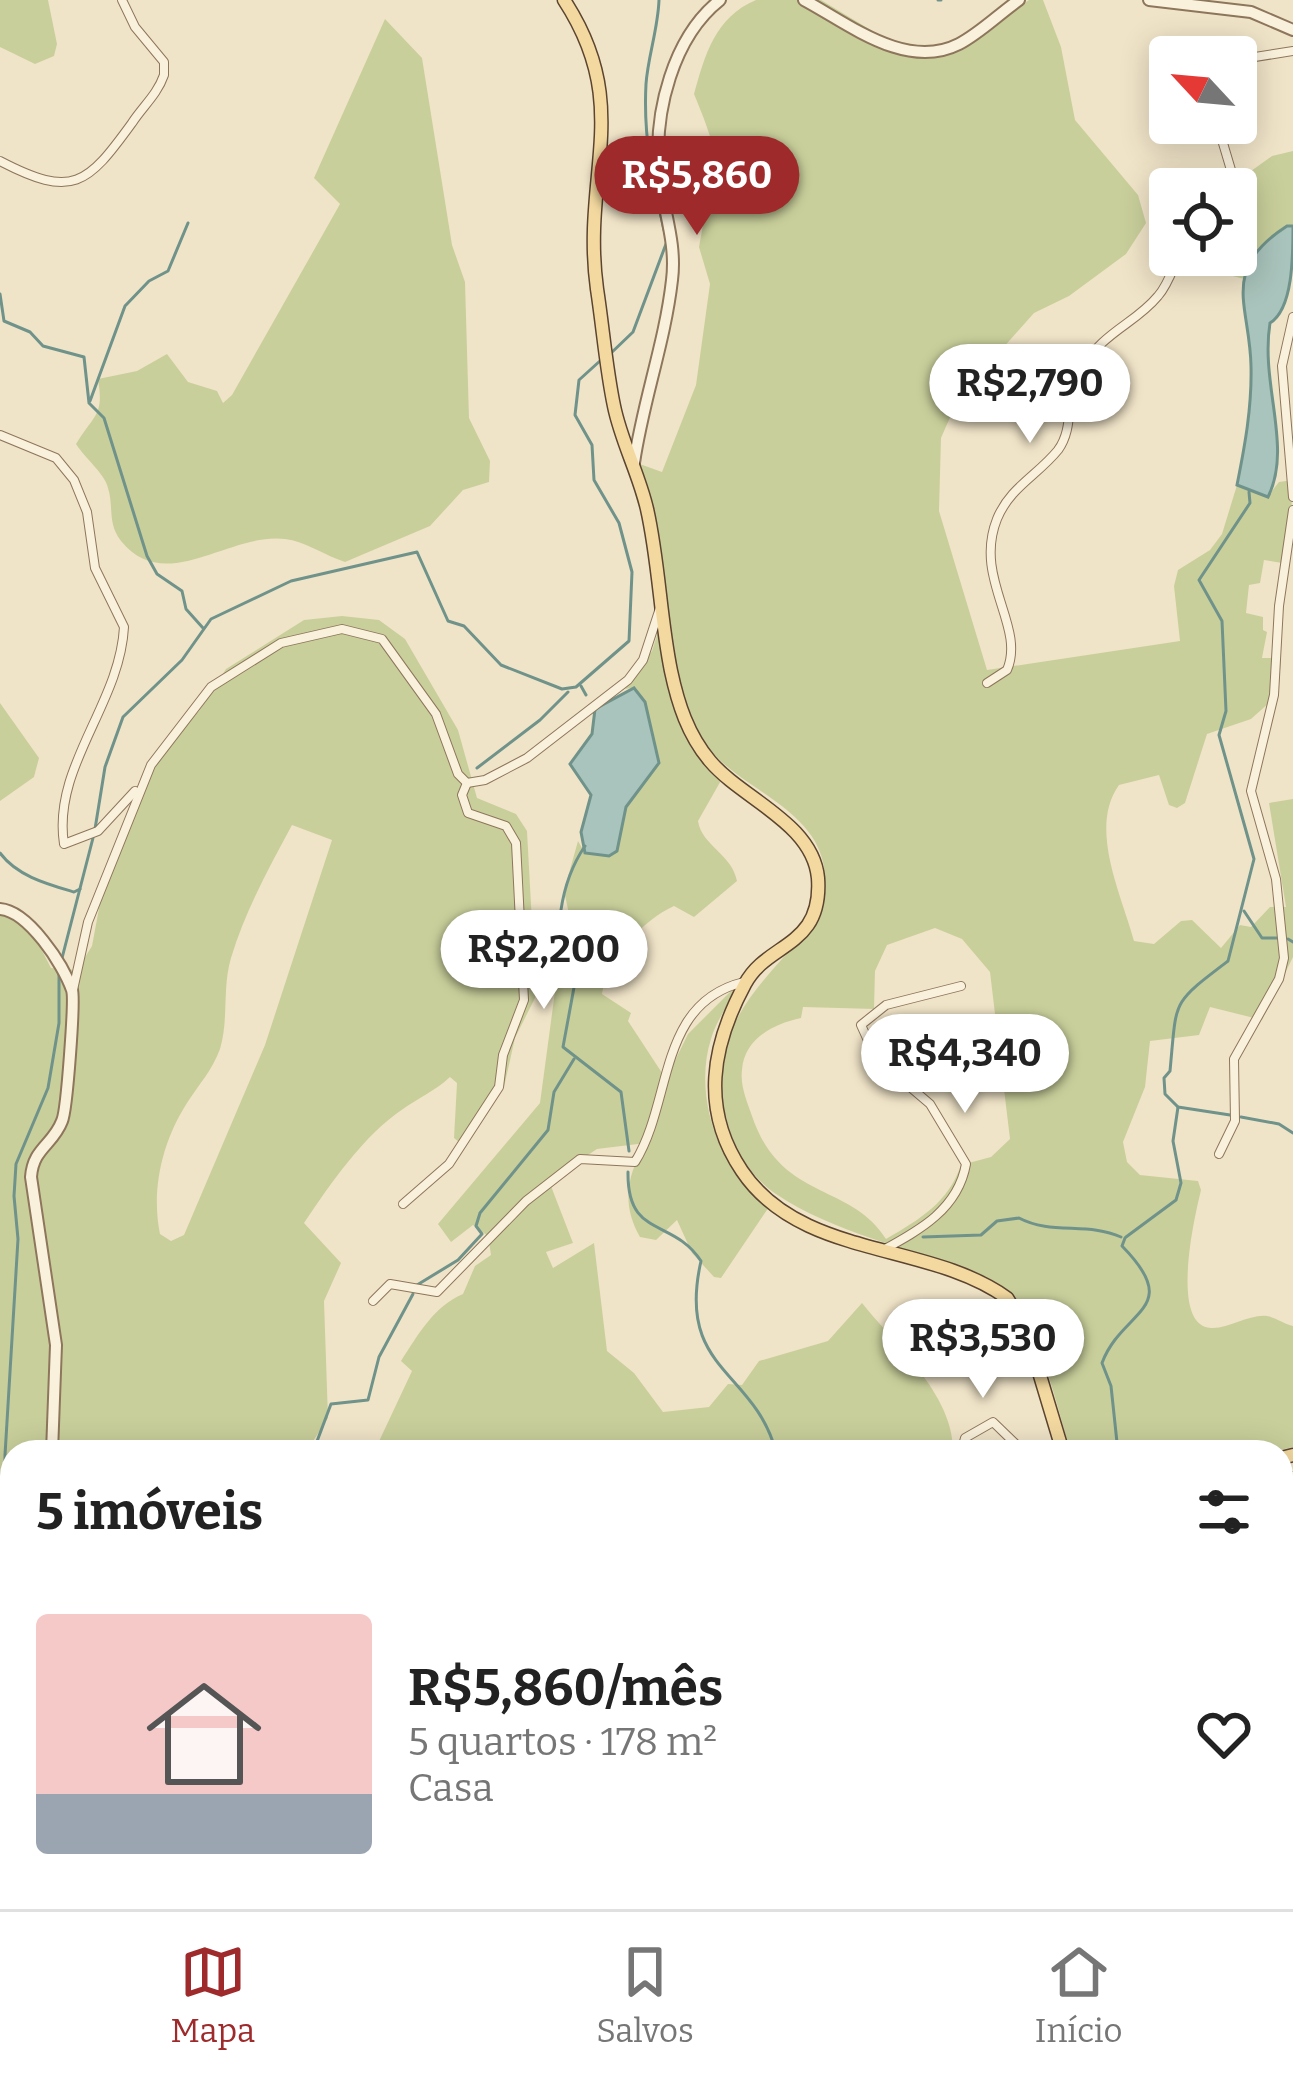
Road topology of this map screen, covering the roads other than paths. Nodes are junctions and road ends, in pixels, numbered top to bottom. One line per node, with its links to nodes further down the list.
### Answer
1 (122, 0): 12 (street)
2 (564, 0): 16 (main road)
3 (720, 0): 15 (street)
4 (804, 0): 5 (street)
5 (1019, 0)
6 (1149, 0): 8 (street)
7 (1243, 0): 8 (street)
8 (1251, 13): 9 (street)
9 (1293, 30)
10 (1293, 51): 11 (street)
11 (1257, 57)
12 (0, 160)
13 (1168, 276): 22 (street)
14 (1293, 317): 19 (street)
15 (645, 404): 16 (street); 18 (street)
16 (614, 409): 18 (main road)
17 (0, 435): 24 (street)
18 (633, 466): 21 (main road)
19 (1293, 496)
20 (1293, 510): 29 (street)
21 (660, 606): 23 (street); 26 (main road)
22 (987, 683)
23 (467, 783): 24 (street); 30 (street)
24 (141, 784): 28 (street)
25 (0, 909): 28 (street)
26 (746, 981): 31 (main road); 32 (street)
27 (961, 986): 31 (street)
28 (73, 991): 33 (street)
29 (1219, 1154)
30 (403, 1204)
31 (881, 1251): 36 (main road)
32 (374, 1301)
33 (52, 1440)
34 (964, 1440): 35 (street)
35 (1012, 1440)
36 (1059, 1440)

